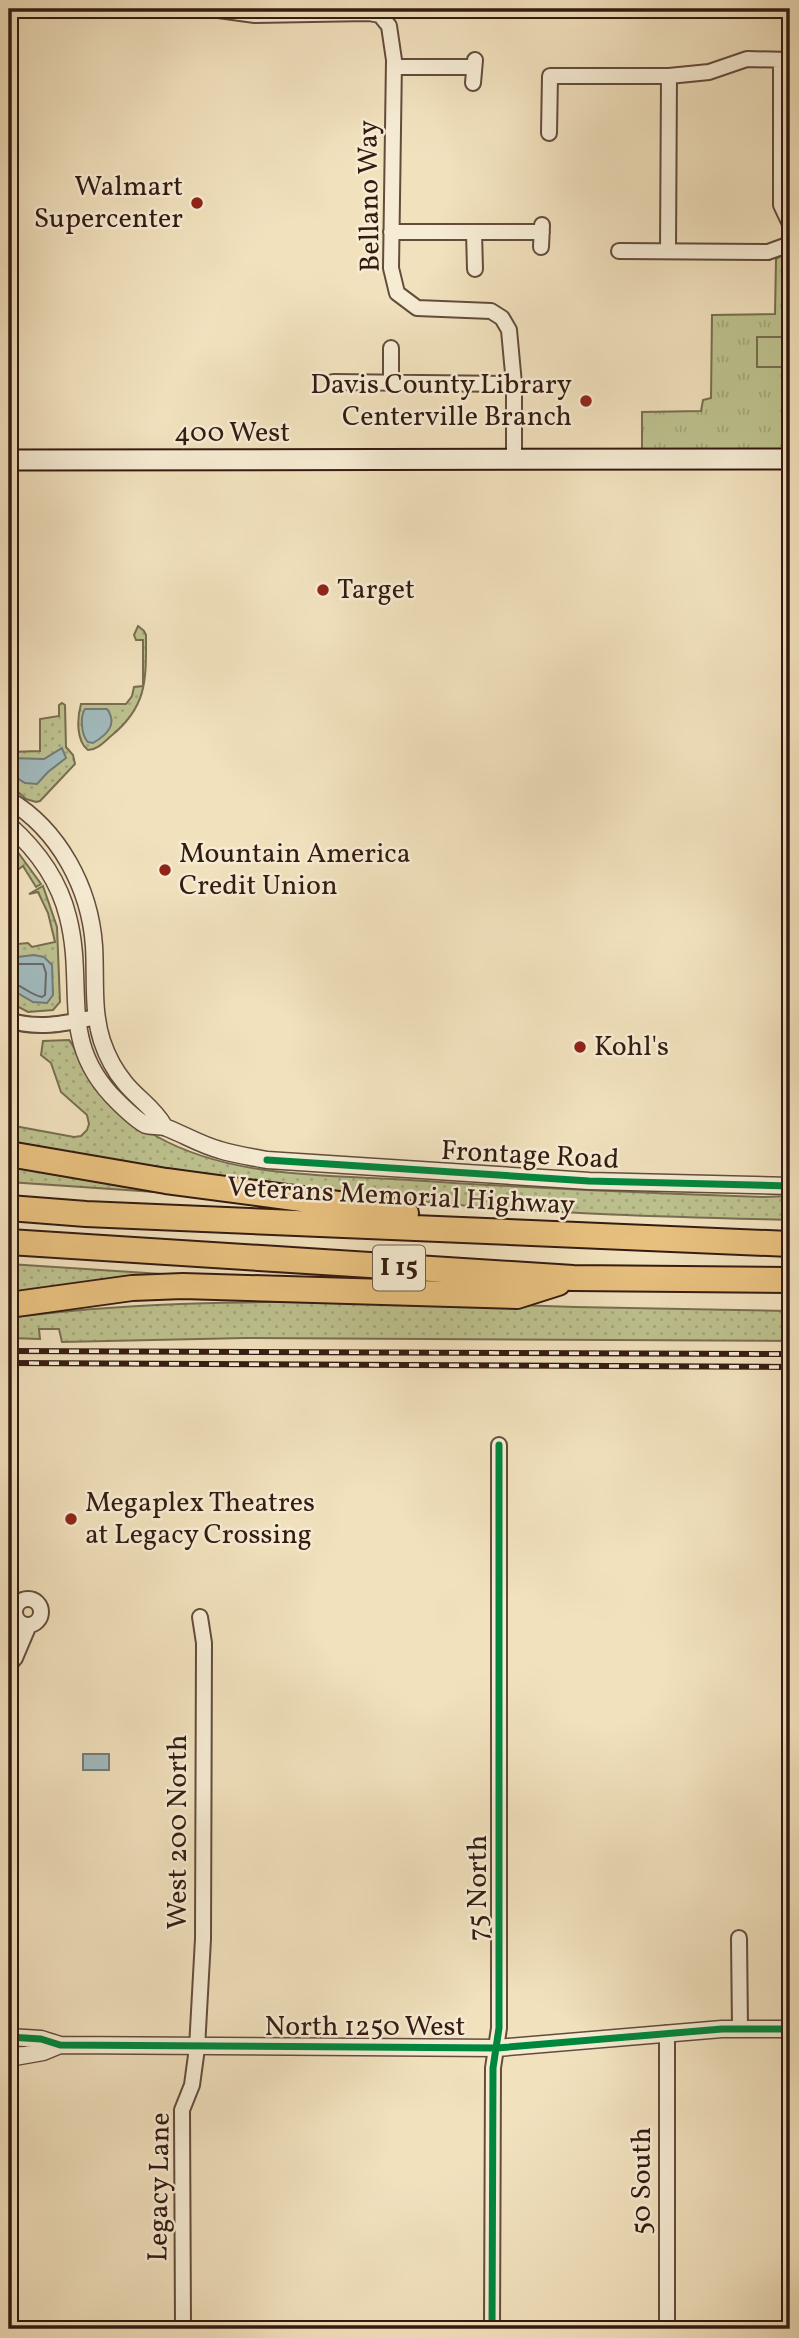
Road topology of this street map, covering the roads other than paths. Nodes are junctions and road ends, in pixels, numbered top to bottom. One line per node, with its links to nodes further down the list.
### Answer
1 (211, 9): 3 (street, Bellano Way)
2 (786, 60): 4 (street); 7 (street)
3 (394, 67): 5 (street); 8 (street, Bellano Way)
4 (669, 76): 6 (street); 12 (street)
5 (473, 83)
6 (550, 133)
7 (790, 224)
8 (391, 232): 9 (street); 18 (street, Bellano Way)
9 (474, 232): 10 (street); 14 (street)
10 (542, 235)
11 (790, 244): 12 (street)
12 (668, 250): 13 (street)
13 (619, 251)
14 (475, 269)
15 (391, 348): 17 (street)
16 (333, 382): 17 (street)
17 (391, 382): 18 (street)
18 (514, 384): 21 (street, Bellano Way)
19 (790, 459): 21 (main road, 400 West)
20 (9, 460): 21 (main road, 400 West)
21 (514, 461)
22 (9, 800): 24 (street, Frontage Road)
23 (9, 825): 26 (street, Frontage Road)
24 (96, 1017): 26 (street); 27 (street, Frontage Road)
25 (9, 1020): 26 (street)
26 (76, 1021): 27 (street, Frontage Road)
27 (164, 1126): 29 (street, Frontage Road)
28 (9, 1154): 31 (highway)
29 (790, 1186)
30 (9, 1208): 31 (highway, Veterans Memorial Highway / I 15)
31 (549, 1234): 33 (highway, Veterans Memorial Highway / I 15)
32 (9, 1242): 34 (highway, I 15)
33 (790, 1244)
34 (573, 1278): 35 (highway, I 15); 36 (highway)
35 (790, 1280)
36 (9, 1305)
37 (499, 1445): 50 (street, 75 North)
38 (15, 1617): 40 (street); 40 (street); 41 (street)
39 (200, 1617): 49 (street, West 200 North)
40 (29, 1625): 42 (street)
41 (9, 1640)
42 (9, 1665)
43 (739, 1938): 44 (street)
44 (740, 2029): 45 (street, North 1250 West); 46 (street, North 1250 West)
45 (790, 2029)
46 (667, 2033): 50 (street, North 1250 West); 54 (street, 50 South)
47 (9, 2037): 48 (street, North 1250 West)
48 (60, 2045): 49 (street, North 1250 West); 51 (street, North 1250 West)
49 (197, 2048): 50 (street, North 1250 West); 52 (street, Legacy Lane)
50 (497, 2048): 53 (street, 75 North)
51 (9, 2058)
52 (183, 2329)
53 (492, 2329)
54 (667, 2329)

